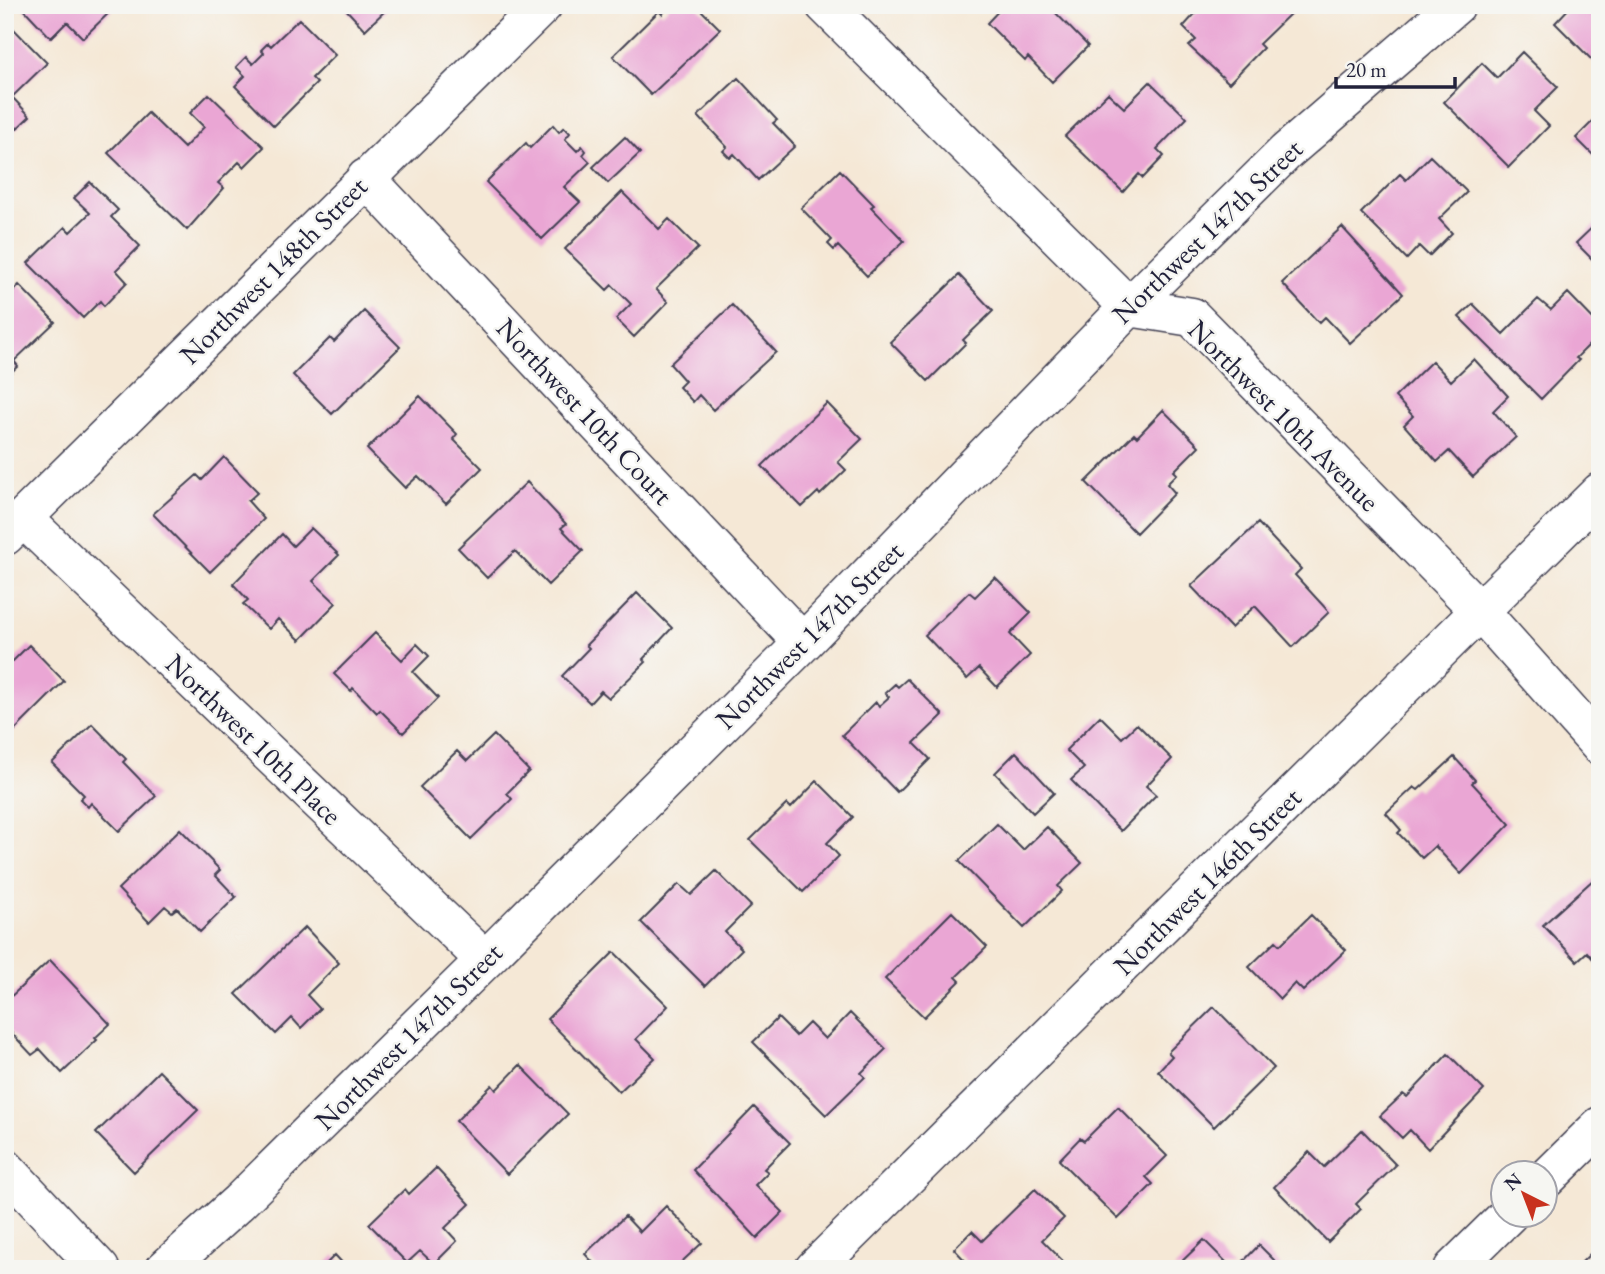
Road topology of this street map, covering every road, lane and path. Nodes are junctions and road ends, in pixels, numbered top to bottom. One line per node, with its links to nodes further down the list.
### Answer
1 (543, 5): 4 (street, Northwest 148th Street)
2 (825, 5): 5 (street)
3 (1457, 5): 5 (street, Northwest 147th Street)
4 (366, 178): 7 (street, Northwest 148th Street); 9 (street, Northwest 10th Court)
5 (1129, 307): 8 (street, Northwest 10th Avenue); 9 (street, Northwest 147th Street)
6 (1600, 492): 8 (street, Northwest 146th Street)
7 (14, 527): 11 (street, Northwest 10th Place)
8 (1480, 611): 10 (street, Northwest 10th Avenue); 18 (street, Northwest 146th Street)
9 (803, 643): 11 (street, Northwest 147th Street)
10 (1600, 746)
11 (485, 960): 17 (street, Northwest 147th Street)
12 (1600, 1126): 13 (street)
13 (1560, 1165)
14 (5, 1168): 16 (street)
15 (1494, 1228): 19 (street)
16 (100, 1269)
17 (165, 1269)
18 (814, 1269)
19 (1452, 1269)

